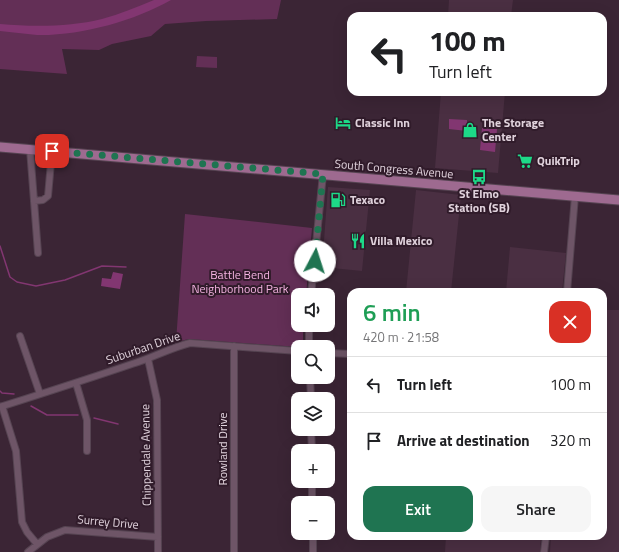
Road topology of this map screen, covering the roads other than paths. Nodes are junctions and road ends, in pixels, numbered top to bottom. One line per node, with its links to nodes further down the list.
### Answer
1 (0, 147): 2 (main road, South Congress Avenue)
2 (30, 149): 3 (main road, South Congress Avenue); 7 (street)
3 (52, 151): 4 (main road, South Congress Avenue); 7 (street)
4 (323, 174): 5 (main road, South Congress Avenue); 9 (street)
5 (575, 196): 6 (main road, South Congress Avenue); 10 (street)
6 (619, 200)
7 (34, 201): 8 (street)
8 (38, 253)
9 (312, 288)
10 (567, 288)
11 (20, 336): 18 (street)
12 (234, 346): 13 (street, Suburban Drive); 16 (street, Suburban Drive); 27 (street, Rowland Drive)
13 (291, 350)
14 (335, 353): 15 (street)
15 (347, 354)
16 (148, 359): 17 (street, Suburban Drive); 21 (street, Chippendale Avenue)
17 (76, 383): 18 (street, Suburban Drive); 20 (street)
18 (40, 394): 19 (street, Suburban Drive)
19 (1, 406): 24 (street)
20 (87, 451)
21 (158, 537): 24 (street, Surrey Drive); 26 (street, Chippendale Avenue)
22 (313, 540): 28 (street)
23 (546, 540): 29 (street)
24 (37, 544): 25 (street, Surrey Drive)
25 (28, 552)
26 (158, 552)
27 (234, 552)
28 (313, 552)
29 (544, 552)

